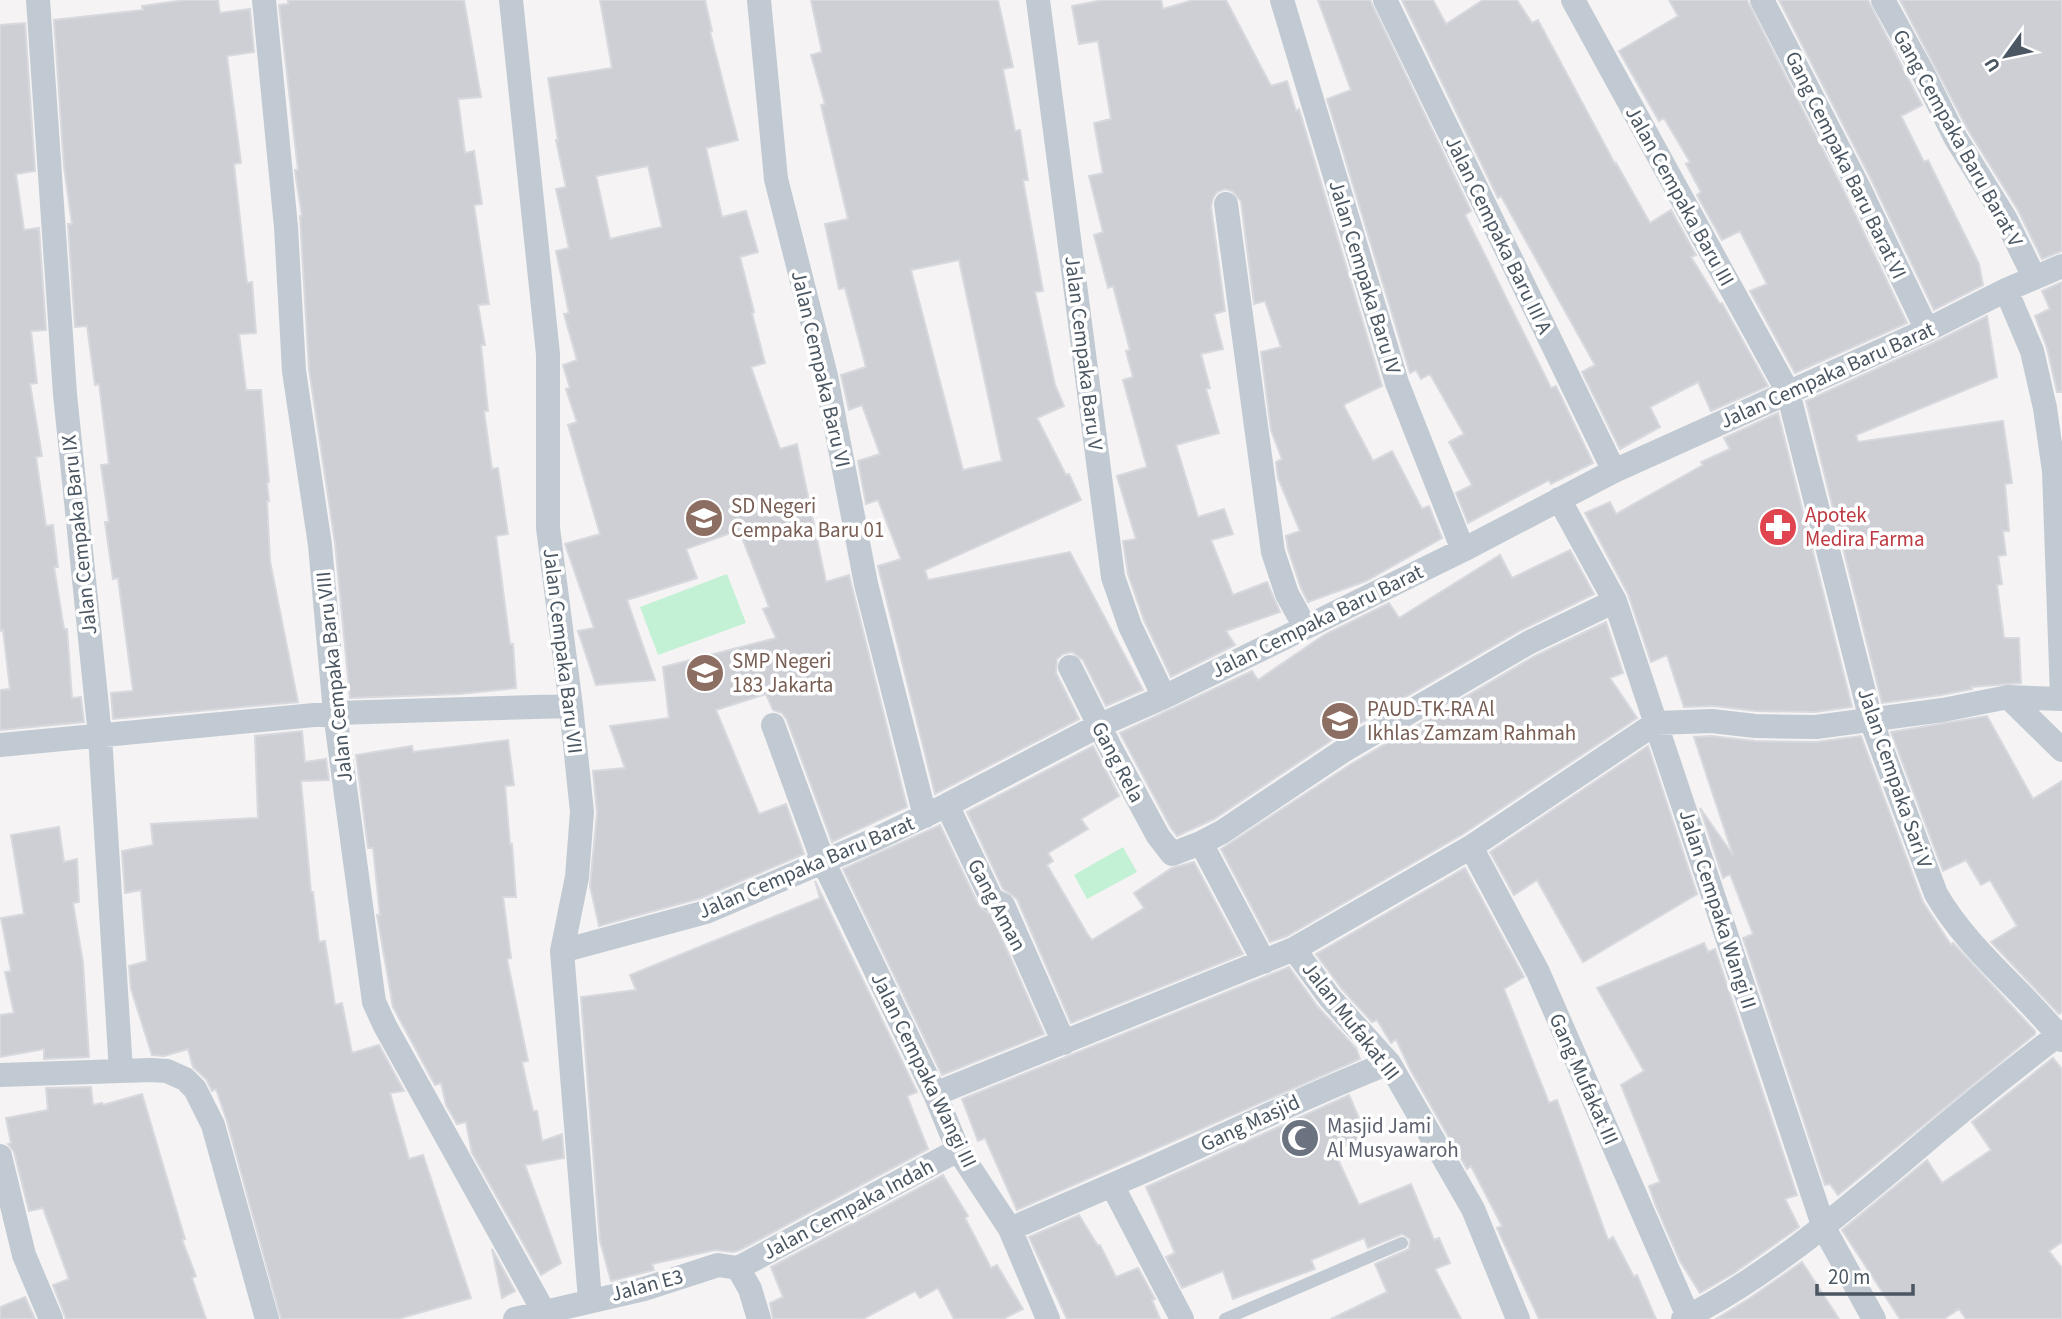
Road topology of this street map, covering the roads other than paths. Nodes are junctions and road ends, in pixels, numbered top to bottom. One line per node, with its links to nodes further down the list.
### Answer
1 (38, 0): 32 (street, Jalan Cempaka Baru IX)
2 (264, 0): 27 (street, Jalan Cempaka Baru VIII)
3 (511, 0): 26 (street, Jalan Cempaka Baru VII)
4 (759, 0): 36 (street, Jalan Cempaka Baru VI)
5 (1038, 0): 23 (street, Jalan Cempaka Baru V)
6 (1282, 0): 19 (street, Jalan Cempaka Baru IV)
7 (1385, 0): 17 (street, Jalan Cempaka Baru III A)
8 (1573, 0): 16 (street, Jalan Cempaka Baru III)
9 (1762, 0): 15 (street, Gang Cempaka Baru Barat VI)
10 (1883, 0): 13 (street, Gang Cempaka Baru Barat V)
11 (1226, 204): 21 (street)
12 (2062, 266): 13 (street, Jalan Cempaka Baru Barat)
13 (2034, 277): 14 (street, Jalan Cempaka Baru Barat)
14 (2006, 290): 15 (street, Jalan Cempaka Baru Barat); 25 (street)
15 (1927, 330): 16 (street, Jalan Cempaka Baru Barat)
16 (1788, 392): 17 (street, Jalan Cempaka Baru Barat); 28 (street, Jalan Cempaka Sari V)
17 (1614, 471): 18 (street, Jalan Cempaka Baru Barat)
18 (1559, 499): 19 (street, Jalan Cempaka Baru Barat); 20 (street, Jalan Cempaka Wangi II)
19 (1462, 550): 21 (street, Jalan Cempaka Baru Barat)
20 (1615, 601): 29 (street, Jalan Cempaka Wangi II); 37 (street)
21 (1305, 627): 23 (street, Jalan Cempaka Baru Barat)
22 (1070, 667): 31 (street, Gang Rela)
23 (1164, 697): 31 (street, Jalan Cempaka Baru Barat)
24 (2008, 697): 25 (street); 28 (street); 34 (street)
25 (2062, 698)
26 (571, 706): 27 (street); 41 (street, Jalan Cempaka Baru VII)
27 (335, 713): 32 (street); 57 (street, Jalan Cempaka Baru VIII)
28 (1871, 720): 29 (street); 43 (street, Jalan Cempaka Sari V)
29 (1656, 723): 38 (street); 52 (street, Jalan Cempaka Wangi II)
30 (773, 725): 39 (street, Jalan Cempaka Wangi III)
31 (1098, 726): 35 (street, Jalan Cempaka Baru Barat); 37 (street, Gang Rela)
32 (100, 736): 33 (street); 46 (street, Jalan Cempaka Baru IX)
33 (0, 746)
34 (2062, 750)
35 (947, 805): 36 (street, Jalan Cempaka Baru Barat); 44 (street, Gang Aman)
36 (925, 816): 39 (street, Jalan Cempaka Baru Barat)
37 (1201, 843): 42 (street)
38 (1471, 847): 40 (street); 58 (street, Gang Mufakat III)
39 (824, 861): 41 (street, Jalan Cempaka Baru Barat); 48 (street, Jalan Cempaka Wangi III)
40 (1294, 949): 42 (street); 45 (street, Jalan Mufakat III)
41 (562, 951): 56 (street, Jalan Cempaka Baru VII)
42 (1264, 962): 44 (street)
43 (2061, 1036): 52 (street)
44 (1064, 1043): 48 (street)
45 (1389, 1063): 51 (street, Gang Masjid); 66 (street, Jalan Mufakat III)
46 (121, 1071): 47 (street); 60 (street)
47 (0, 1076)
48 (935, 1094): 49 (street, Jalan Cempaka Wangi III)
49 (958, 1150): 53 (street, Jalan Cempaka Wangi III); 55 (street, Jalan Cempaka Indah)
50 (0, 1156): 59 (street)
51 (1112, 1185): 53 (street); 64 (street)
52 (1824, 1228): 58 (street); 67 (street, Jalan Cempaka Wangi II)
53 (1010, 1229): 63 (street, Jalan Cempaka Wangi III)
54 (1402, 1243): 65 (lane)
55 (738, 1268): 56 (street, Jalan E3); 62 (street)
56 (590, 1300): 57 (street, Jalan E3)
57 (544, 1312): 61 (street, Jalan E3)
58 (1686, 1317)
59 (51, 1319)
60 (267, 1319)
61 (515, 1319)
62 (759, 1319)
63 (1048, 1319)
64 (1182, 1319)
65 (1225, 1319)
66 (1518, 1319)
67 (1874, 1319)

